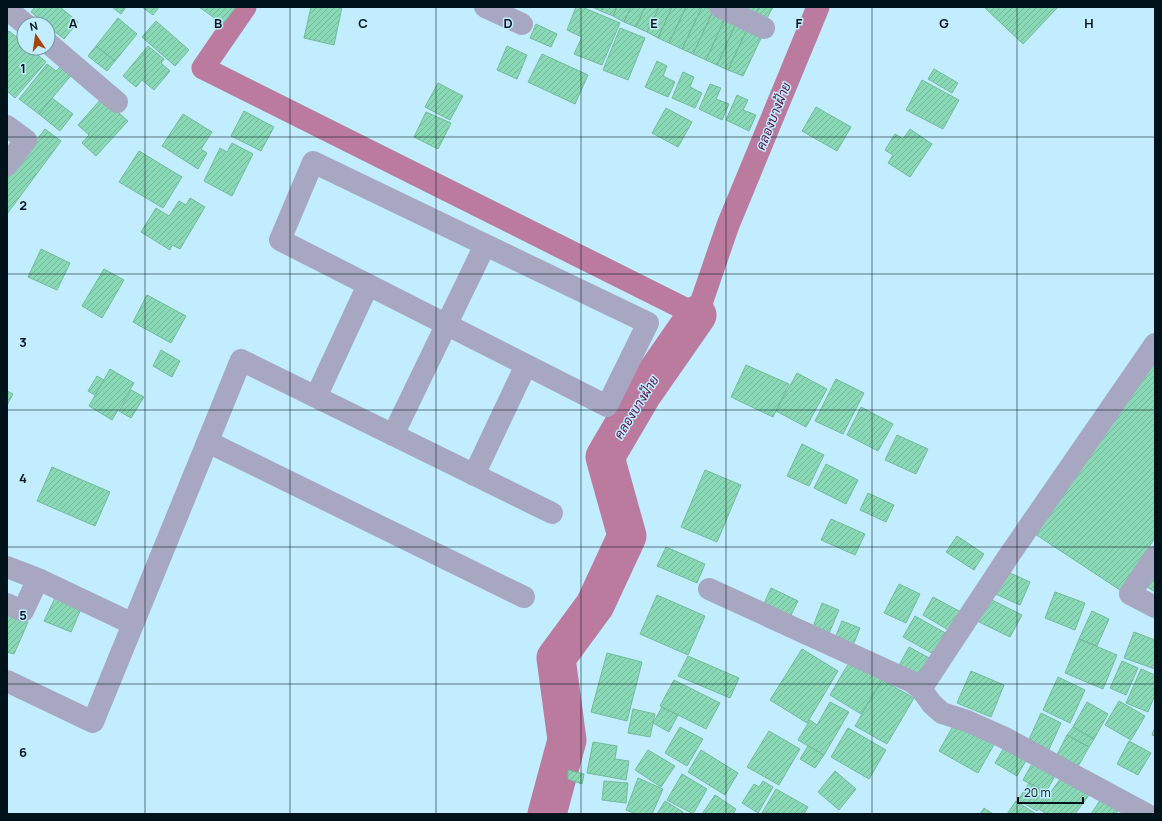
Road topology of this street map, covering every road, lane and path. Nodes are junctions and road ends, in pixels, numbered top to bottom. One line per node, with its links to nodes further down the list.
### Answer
1 (485, 7): 3 (street)
2 (720, 7): 4 (street)
3 (522, 24)
4 (764, 28)
5 (56, 51): 6 (street)
6 (117, 102)
7 (7, 126): 8 (street)
8 (7, 165)
9 (485, 244): 10 (street); 11 (street); 13 (street)
10 (368, 285): 11 (street); 14 (street)
11 (446, 324): 13 (street); 15 (street)
12 (1155, 344): 28 (street)
13 (526, 365): 17 (street)
14 (316, 397): 15 (street); 16 (street)
15 (393, 435): 17 (street)
16 (208, 442): 23 (street); 26 (street)
17 (474, 475): 18 (street)
18 (552, 513)
19 (1155, 557): 25 (street)
20 (7, 567): 21 (street)
21 (38, 579): 24 (street); 26 (street)
22 (709, 589): 28 (street)
23 (524, 597)
24 (7, 604)
25 (1155, 607)
26 (133, 624): 27 (street)
27 (7, 681)
28 (921, 689): 29 (street)
29 (1146, 814)

